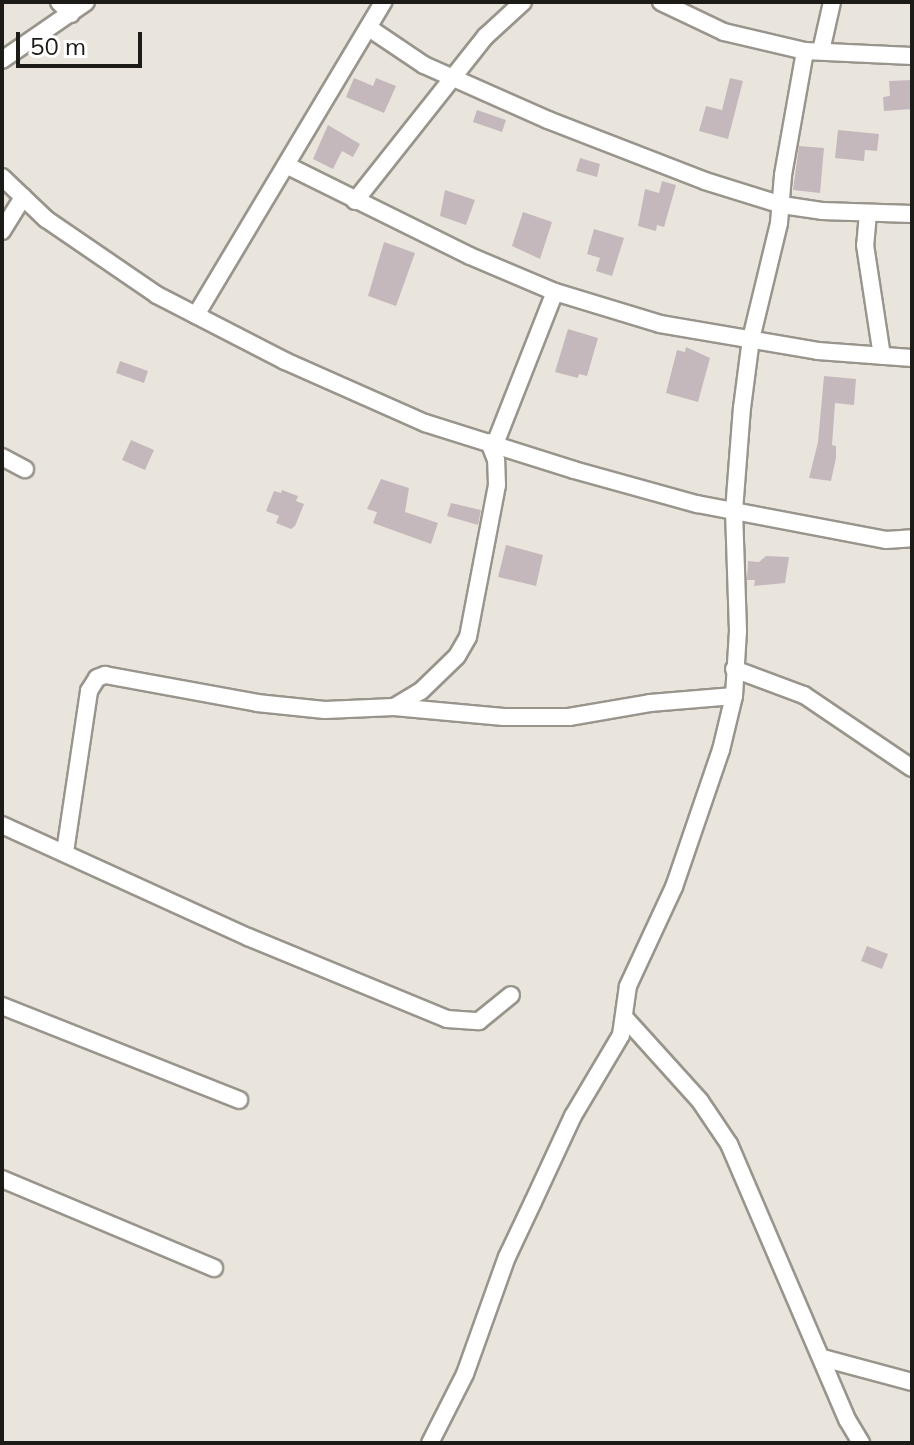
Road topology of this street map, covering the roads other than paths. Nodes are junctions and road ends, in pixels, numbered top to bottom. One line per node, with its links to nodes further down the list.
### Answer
1 (86, 2): 6 (street)
2 (383, 2): 7 (street)
3 (523, 2): 11 (street)
4 (661, 2): 8 (street)
5 (832, 2): 8 (street)
6 (65, 8): 10 (street)
7 (369, 28): 11 (street); 12 (street)
8 (813, 51): 9 (street); 16 (street)
9 (912, 56)
10 (2, 60)
11 (453, 75): 15 (street); 16 (street)
12 (286, 165): 15 (street); 21 (street)
13 (2, 177): 14 (street)
14 (23, 197): 19 (street); 21 (street)
15 (355, 201): 20 (street)
16 (782, 205): 17 (street); 22 (street)
17 (868, 213): 18 (street); 23 (street)
18 (912, 214)
19 (2, 231)
20 (555, 292): 22 (street); 25 (street)
21 (196, 315): 25 (street)
22 (751, 339): 23 (street); 28 (street)
23 (882, 356): 24 (street)
24 (912, 358)
25 (492, 443): 28 (street); 32 (street)
26 (2, 457): 27 (street)
27 (25, 469)
28 (734, 511): 29 (street); 30 (street)
29 (912, 538)
30 (734, 669): 31 (street); 33 (street)
31 (734, 696): 32 (street); 38 (street)
32 (394, 707): 35 (street)
33 (912, 768)
34 (2, 825): 35 (street)
35 (65, 852): 36 (street)
36 (511, 995)
37 (2, 1006): 39 (street)
38 (626, 1019): 42 (street); 44 (street)
39 (239, 1100)
40 (2, 1179): 41 (street)
41 (214, 1268)
42 (823, 1358): 43 (street); 45 (street)
43 (912, 1382)
44 (430, 1443)
45 (861, 1443)

